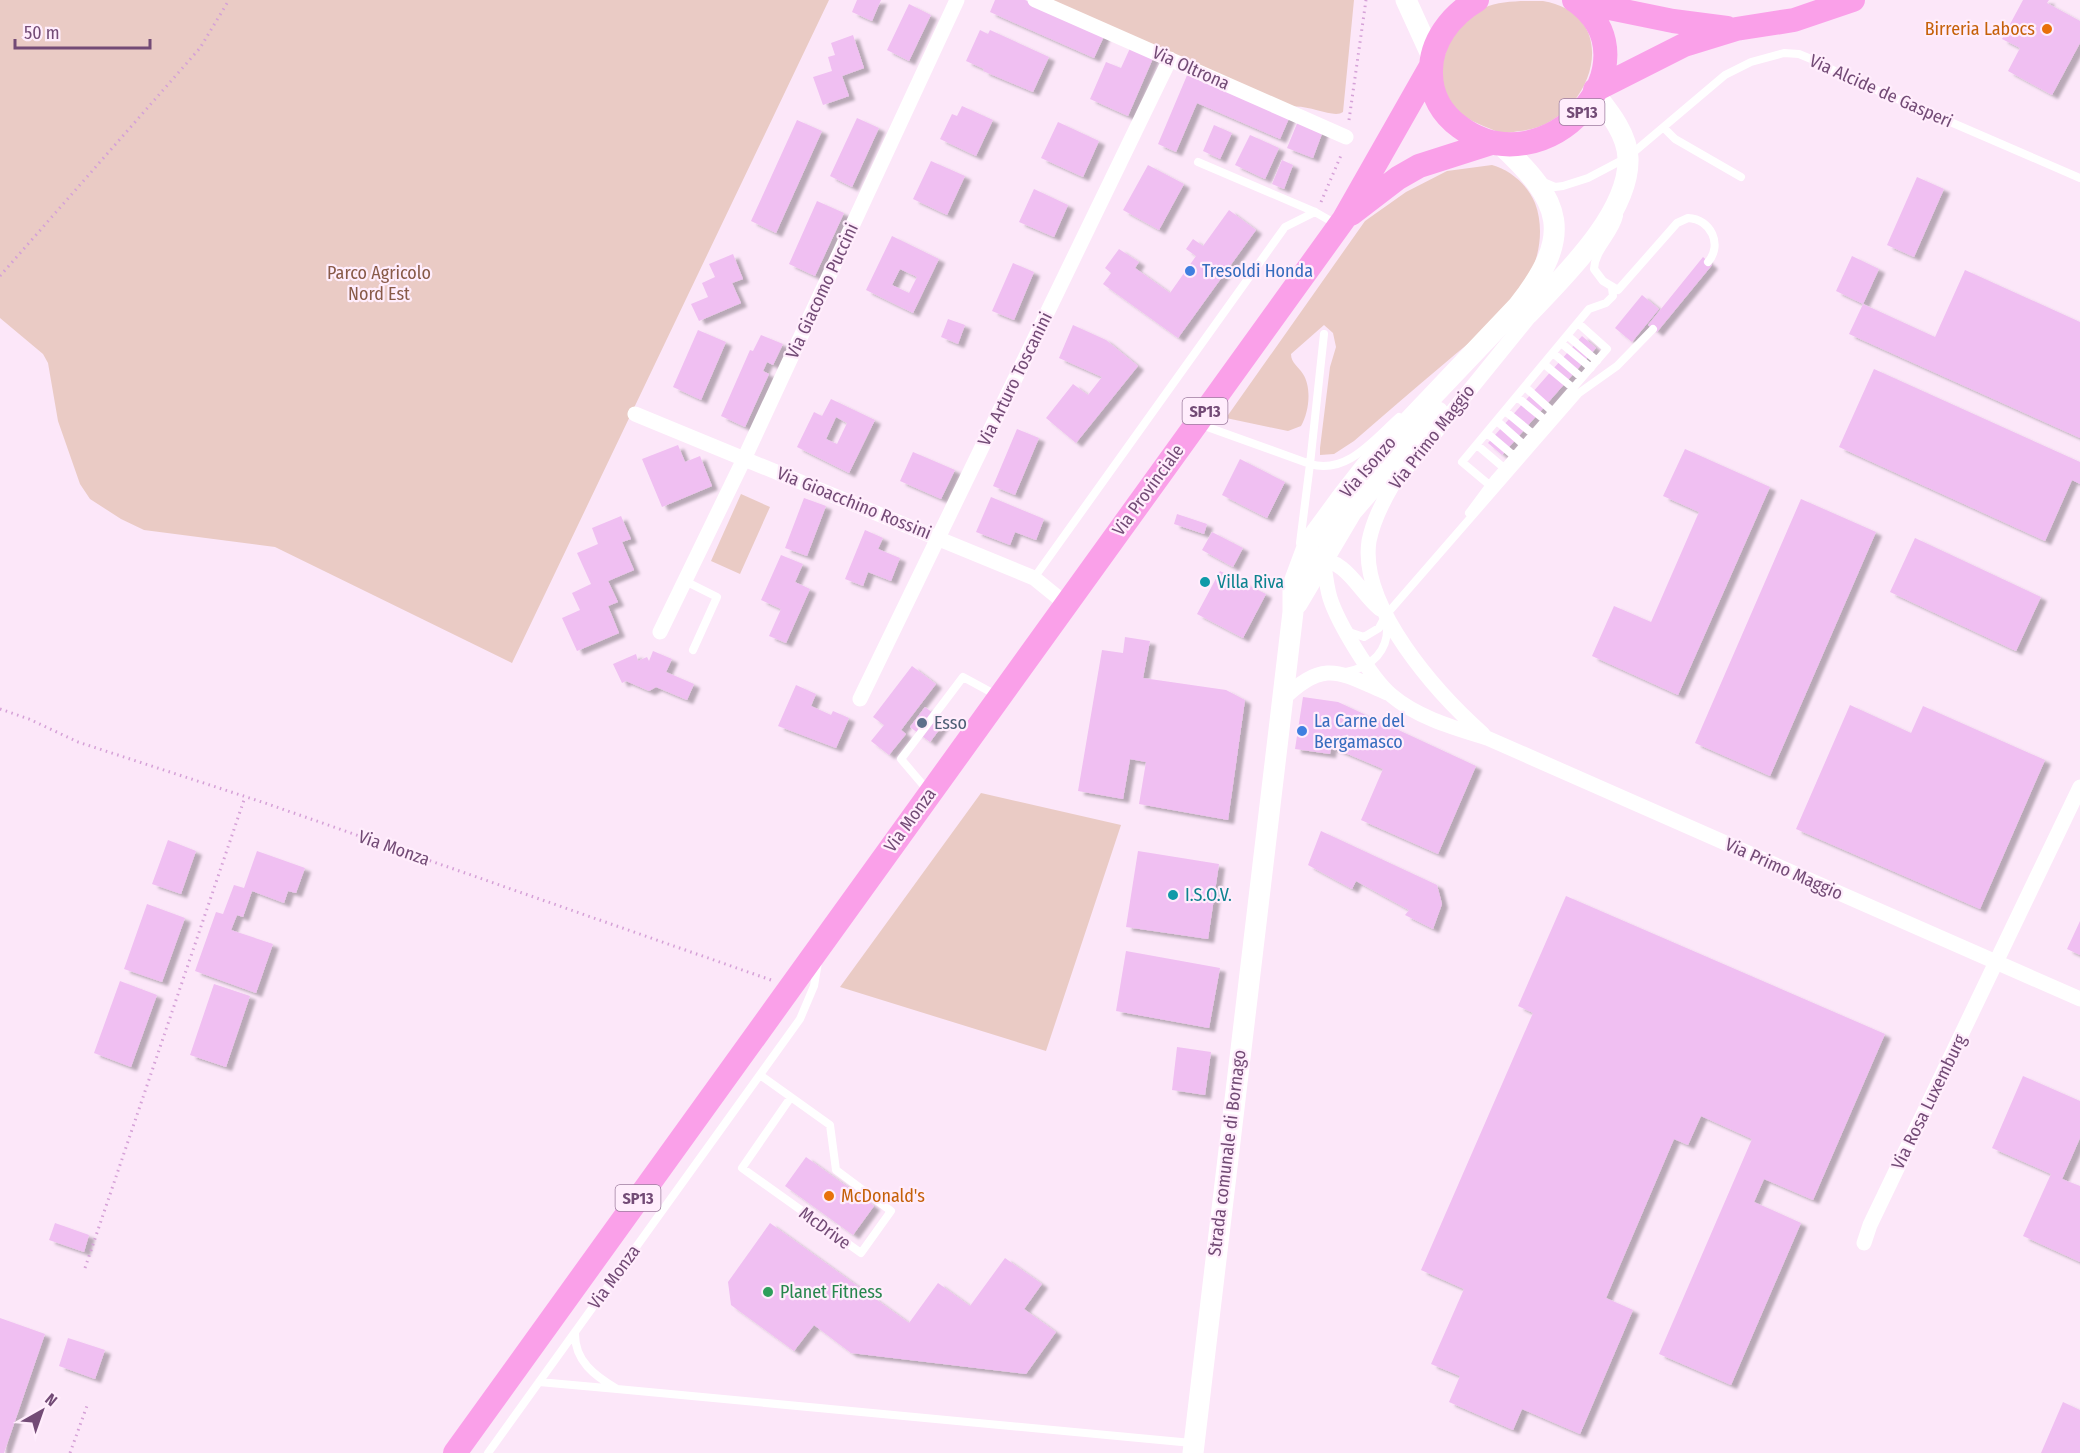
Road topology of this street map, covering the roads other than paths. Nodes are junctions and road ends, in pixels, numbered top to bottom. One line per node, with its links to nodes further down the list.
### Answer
1 (957, 0): 51 (street, Via Giacomo Puccini)
2 (1035, 0): 8 (street, Via Oltrona)
3 (1406, 0): 9 (street)
4 (1477, 0): 9 (main road, SP13)
5 (1575, 0): 7 (main road, SP13); 10 (main road, SP13)
6 (1853, 0): 7 (main road, SP13)
7 (1736, 29): 10 (main road, SP13)
8 (1170, 59): 12 (street, Via Oltrona); 55 (street, Via Arturo Toscanini)
9 (1431, 62): 13 (main road, SP13); 21 (main road, Via Provinciale / SP13)
10 (1595, 91): 13 (main road, SP13); 14 (street)
11 (1664, 128): 14 (lane, Via Alcide de Gasperi); 16 (lane); 18 (lane, Via Alcide de Gasperi)
12 (1346, 138)
13 (1496, 143): 17 (street, Via Isonzo); 21 (main road, Via Provinciale / SP13)
14 (1628, 157): 17 (lane, Via Alcide de Gasperi); 19 (street)
15 (1198, 162): 20 (lane)
16 (1741, 177)
17 (1534, 178): 30 (street, Via Isonzo)
18 (2080, 178)
19 (1624, 188): 23 (street); 24 (lane)
20 (1315, 212): 21 (lane); 58 (lane)
21 (1342, 222): 44 (main road, Via Provinciale / SP13)
22 (1708, 262): 24 (lane)
23 (1559, 280): 56 (street); 62 (street, Via Primo Maggio)
24 (1612, 288): 25 (lane)
25 (1578, 323): 28 (lane); 32 (lane)
26 (1653, 329): 54 (lane)
27 (1324, 334): 52 (lane)
28 (1568, 336): 29 (lane); 32 (lane)
29 (1561, 343): 31 (lane); 34 (lane)
30 (1477, 350): 50 (street, Via Isonzo); 52 (lane)
31 (1553, 354): 33 (lane); 35 (lane)
32 (1597, 361): 34 (lane)
33 (1544, 364): 36 (lane); 37 (lane)
34 (1591, 368): 35 (lane)
35 (1582, 378): 37 (lane)
36 (1525, 387): 38 (lane); 40 (lane)
37 (1573, 388): 40 (lane)
38 (1517, 397): 39 (lane); 42 (lane)
39 (1505, 411): 43 (lane); 46 (lane)
40 (1553, 412): 42 (lane)
41 (635, 414): 51 (street, Via Gioacchino Rossini)
42 (1545, 420): 46 (lane)
43 (1497, 421): 45 (lane); 48 (lane)
44 (1196, 423): 52 (lane); 60 (main road, Via Provinciale / SP13)
45 (1487, 432): 47 (lane); 49 (lane)
46 (1533, 434): 48 (lane)
47 (1477, 445): 53 (lane); 54 (lane)
48 (1524, 445): 49 (lane)
49 (1514, 456): 53 (lane)
50 (1374, 458): 56 (street); 57 (street, Via Isonzo)
51 (744, 459): 55 (street, Via Gioacchino Rossini); 59 (street, Via Giacomo Puccini)
52 (1310, 464): 57 (lane)
53 (1504, 468): 54 (lane)
54 (1493, 488): 62 (lane)
55 (939, 537): 58 (street, Via Gioacchino Rossini); 70 (street, Via Arturo Toscanini)
56 (1323, 559): 57 (street); 61 (street); 62 (street, Via Primo Maggio); 64 (street, Via Primo Maggio)
57 (1296, 577): 61 (street, Via Isonzo)
58 (1034, 578): 60 (street, Via Gioacchino Rossini)
59 (685, 581): 63 (street, Via Giacomo Puccini); 65 (lane)
60 (1066, 604): 69 (main road, Via Provinciale / SP13)
61 (1293, 612): 71 (street, Via Isonzo)
62 (1386, 615): 64 (lane); 66 (lane); 72 (street, Via Primo Maggio)
63 (660, 632)
64 (1347, 632): 66 (street, Via Primo Maggio)
65 (693, 650)
66 (1367, 664): 67 (lane); 68 (street, Via Primo Maggio)
67 (1342, 673): 68 (street, Via Primo Maggio); 71 (street, Via Primo Maggio)
68 (1390, 695): 72 (street, Via Primo Maggio)
69 (999, 696): 74 (main road, Via Monza / SP13); 74 (lane)
70 (860, 699)
71 (1281, 701): 75 (street, Via Isonzo)
72 (1487, 738): 77 (street, Via Primo Maggio)
73 (2080, 787): 77 (street, Via Rosa Luxemburg)
74 (930, 793): 76 (main road, Via Monza / SP13)
75 (1263, 853): 85 (street, Strada comunale di Bornago)
76 (821, 944): 79 (lane, Via Monza); 86 (main road, Via Monza / SP13)
77 (1996, 963): 78 (street, Via Primo Maggio); 81 (street, Via Rosa Luxemburg)
78 (2080, 999)
79 (760, 1075): 80 (lane); 82 (lane, Via Monza)
80 (791, 1097): 80 (lane, McDrive)
81 (1864, 1243)
82 (575, 1332): 83 (lane, Via Monza); 84 (lane)
83 (539, 1382): 84 (lane); 87 (lane, Via Monza)
84 (617, 1389): 85 (lane)
85 (1193, 1448)
86 (455, 1453)
87 (488, 1453)

